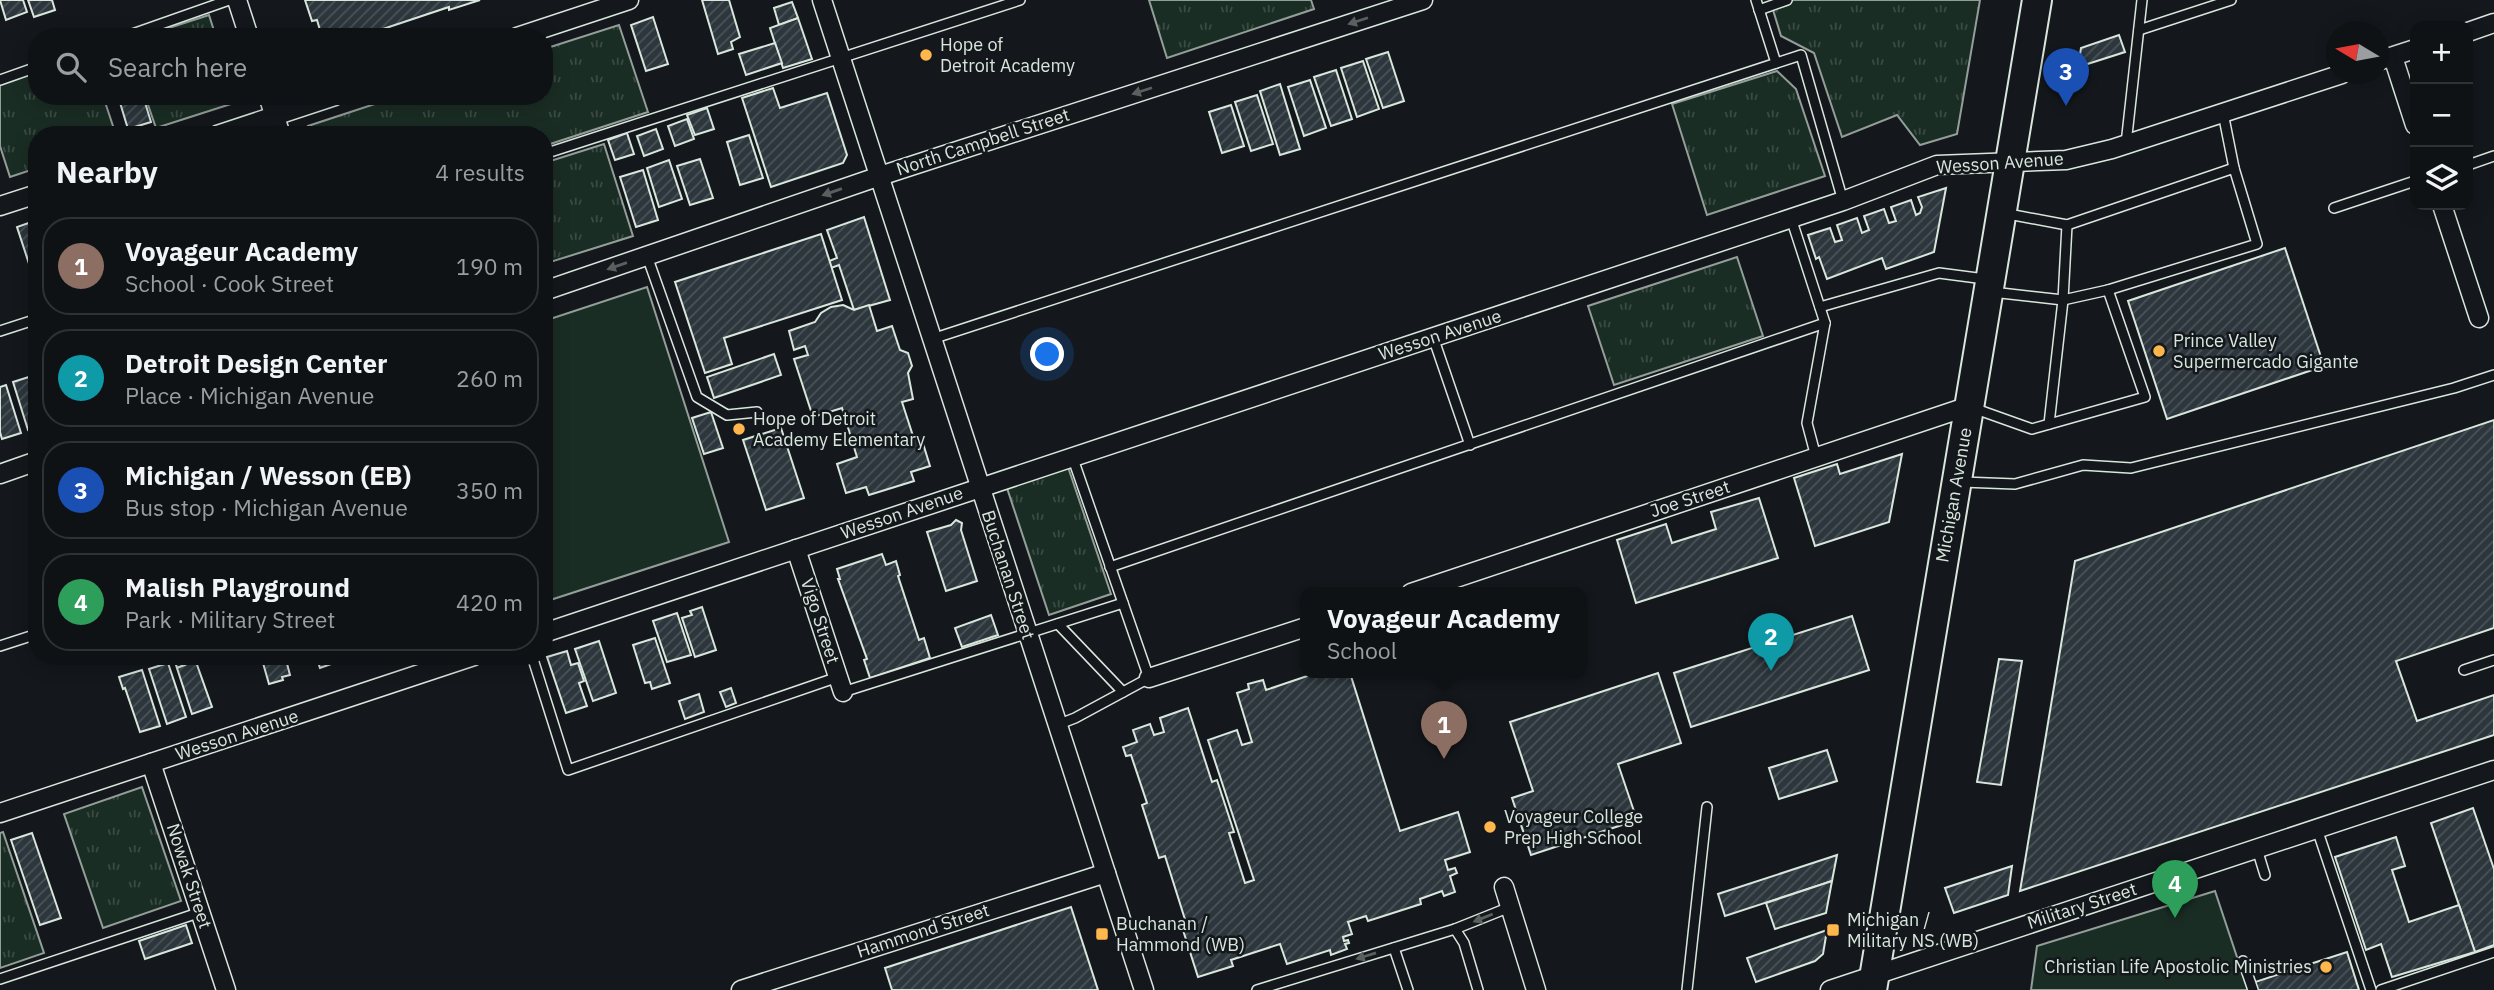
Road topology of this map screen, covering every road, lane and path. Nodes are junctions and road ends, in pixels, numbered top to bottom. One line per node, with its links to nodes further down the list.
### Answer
1 (229, 0): 13 (lane)
2 (237, 0): 14 (street)
3 (629, 0): 15 (street)
4 (822, 0): 20 (street, Buchanan Street)
5 (1020, 0): 20 (lane)
6 (1423, 0): 39 (street, North Campbell Street, one-way to 39)
7 (1787, 0): 11 (lane)
8 (2037, 0): 37 (main road, Michigan Avenue)
9 (2143, 0): 16 (lane)
10 (2231, 0): 16 (lane)
11 (1758, 5): 21 (lane)
12 (2494, 23): 17 (street)
13 (150, 28)
14 (246, 28)
15 (544, 28)
16 (2139, 30): 33 (lane)
17 (2473, 30)
18 (2410, 51): 19 (street)
19 (2389, 58)
20 (841, 59): 34 (lane); 39 (street, Buchanan Street)
21 (1776, 64): 42 (lane); 60 (lane)
22 (2389, 66): 29 (street)
23 (28, 70): 25 (lane)
24 (2326, 79): 28 (street, Wesson Avenue)
25 (0, 80)
26 (271, 105): 30 (street)
27 (308, 105): 30 (street)
28 (2222, 113): 33 (street, Wesson Avenue); 38 (lane)
29 (2410, 114)
30 (275, 116): 31 (street); 32 (street)
31 (244, 126)
32 (278, 126)
33 (2126, 144): 37 (street, Wesson Avenue)
34 (553, 152)
35 (2494, 156): 36 (lane)
36 (2473, 162)
37 (2010, 163): 42 (street, Wesson Avenue); 46 (main road, Michigan Avenue)
38 (2234, 168): 48 (lane); 52 (lane)
39 (880, 176): 49 (street, North Campbell Street, one-way to 49); 60 (street, Buchanan Street)
40 (2410, 183): 44 (lane)
41 (28, 197): 43 (street)
42 (1843, 201): 47 (street, Wesson Avenue)
43 (0, 206)
44 (2334, 208)
45 (2444, 210): 55 (street)
46 (2001, 213): 48 (lane); 50 (main road, Michigan Avenue)
47 (1791, 218): 54 (lane); 59 (street, Wesson Avenue)
48 (2067, 225): 53 (lane)
49 (647, 256): 51 (street, North Campbell Street, one-way to 51); 63 (lane)
50 (1989, 286): 53 (lane); 54 (lane); 62 (main road, Michigan Avenue)
51 (553, 288)
52 (2108, 290): 53 (lane); 64 (lane)
53 (2063, 300): 64 (lane)
54 (1820, 307): 57 (lane)
55 (2479, 318)
56 (28, 322): 58 (lane)
57 (1825, 323): 65 (lane); 67 (lane)
58 (0, 331)
59 (1433, 337): 65 (lane); 66 (street, Wesson Avenue)
60 (932, 339): 71 (street, Buchanan Street)
61 (2494, 375): 70 (lane)
62 (1969, 406): 64 (lane); 67 (street, Joe Street); 70 (main road, Michigan Avenue)
63 (757, 412)
64 (2049, 424)
65 (1470, 445): 73 (lane)
66 (1072, 456): 71 (street, Wesson Avenue); 73 (lane)
67 (1816, 457): 74 (street, Joe Street)
68 (28, 464): 69 (street)
69 (0, 474)
70 (1956, 482): 106 (main road, Michigan Avenue)
71 (979, 487): 72 (street, Wesson Avenue); 79 (street, Buchanan Street)
72 (796, 549): 78 (street, Wesson Avenue); 87 (street, Vigo Street)
73 (1110, 567): 75 (lane)
74 (1429, 587)
75 (1123, 603): 76 (lane); 86 (lane)
76 (1058, 624): 79 (lane); 88 (lane)
77 (1300, 629): 86 (street)
78 (553, 630)
79 (1028, 634): 87 (lane); 89 (street, Buchanan Street)
80 (28, 637): 81 (lane)
81 (0, 646)
82 (2494, 660): 85 (lane)
83 (430, 665): 90 (street, Wesson Avenue)
84 (535, 665): 87 (lane)
85 (2464, 670)
86 (1149, 678): 88 (lane)
87 (841, 685)
88 (1123, 692): 89 (lane)
89 (1058, 725): 96 (street, Buchanan Street)
90 (151, 763): 93 (street, Wesson Avenue); 100 (street, Nowak Street)
91 (2494, 770): 94 (street, Military Street)
92 (1707, 807): 115 (lane)
93 (0, 813)
94 (2317, 829): 95 (street, Military Street); 118 (lane)
95 (2257, 849): 97 (lane); 106 (street, Military Street)
96 (1106, 873): 109 (street, Hammond Street); 110 (street, Buchanan Street)
97 (2264, 875)
98 (1504, 887): 99 (street)
99 (1510, 907): 101 (lane, one-way to 101); 114 (street)
100 (201, 912): 105 (lane); 108 (street, Nowak Street)
101 (1455, 929): 102 (lane); 113 (lane)
102 (1394, 948): 107 (lane, one-way to 107); 112 (lane)
103 (2494, 953): 119 (lane)
104 (2243, 961): 117 (lane)
105 (0, 979)
106 (1873, 983): 116 (street, Military Street)
107 (1274, 987): 111 (lane)
108 (226, 990)
109 (741, 990)
110 (1144, 990)
111 (1256, 990)
112 (1408, 990)
113 (1478, 990)
114 (1536, 990)
115 (1687, 990)
116 (1830, 990)
117 (2253, 990)
118 (2371, 990)
119 (2381, 990)

